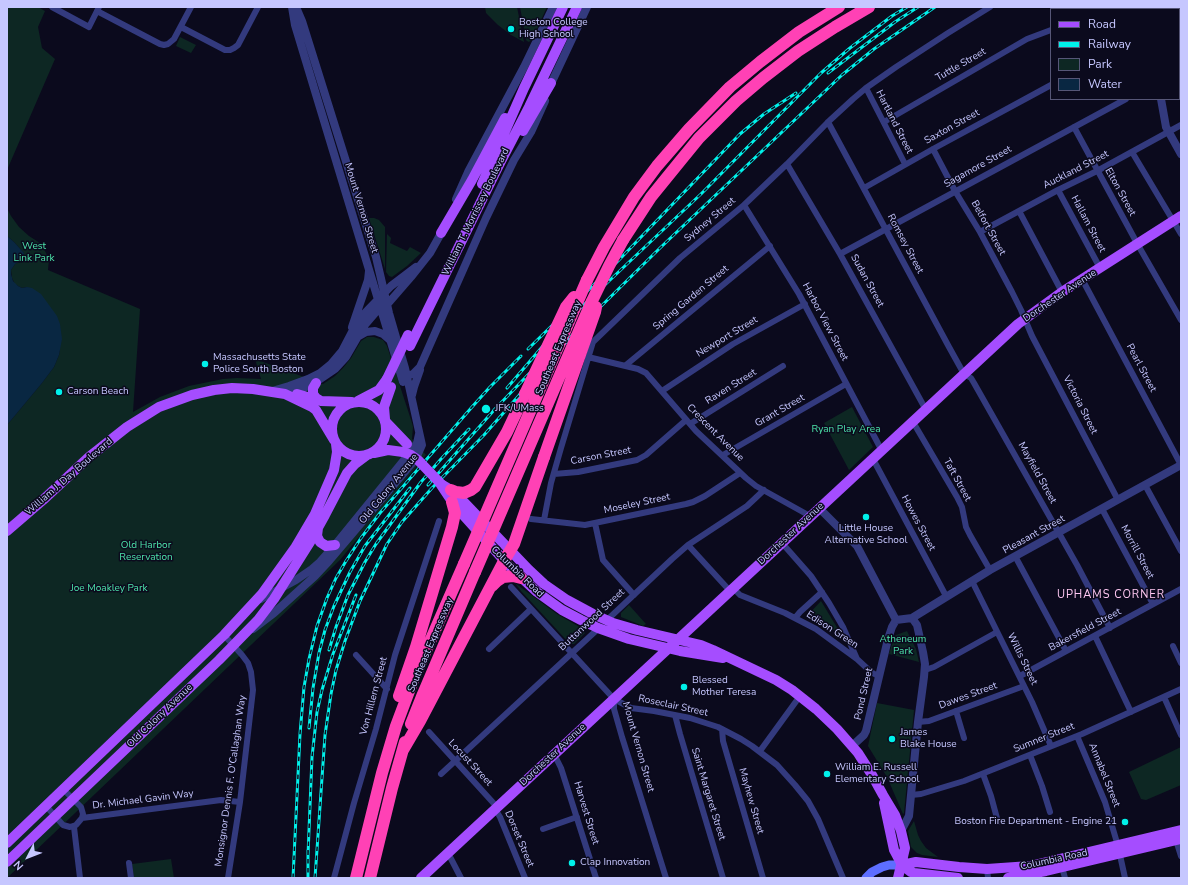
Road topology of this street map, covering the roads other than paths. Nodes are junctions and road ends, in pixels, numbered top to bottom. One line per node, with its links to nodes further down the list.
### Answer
1 (52, 7): 13 (street)
2 (191, 7): 14 (street)
3 (258, 7): 14 (street)
4 (292, 7): 48 (street, Mount Vernon Street)
5 (296, 7): 50 (street, Mount Vernon Street)
6 (553, 7): 42 (street)
7 (563, 7): 18 (main road, William T. Morrissey Boulevard)
8 (577, 7): 32 (main road, William T. Morrissey Boulevard)
9 (587, 7): 16 (street, William T. Morrissey Boulevard)
10 (840, 7): 53 (highway, Southeast Expressway)
11 (869, 7): 54 (highway, Southeast Expressway, bridge)
12 (990, 7): 19 (street, Sydney Street)
13 (98, 9): 14 (street)
14 (181, 26)
15 (1050, 30): 23 (street, Tuttle Street)
16 (551, 83): 32 (main road); 66 (street, William T. Morrissey Boulevard)
17 (1050, 86): 27 (street, Saxton Street)
18 (524, 88): 42 (main road); 72 (main road, William T. Morrissey Boulevard, bridge)
19 (866, 88): 22 (street, Sydney Street); 23 (street, Hartland Street)
20 (1124, 100): 25 (street, Sagamore Street)
21 (1161, 100): 26 (street)
22 (828, 122): 30 (street, Sydney Street); 34 (street, Romsey Street)
23 (884, 122): 31 (street, Hartland Street)
24 (1181, 125): 26 (street, Auckland Street)
25 (1074, 127): 33 (street, Elton Street); 36 (street, Sagamore Street)
26 (1168, 132): 28 (street, Auckland Street); 29 (street)
27 (932, 149): 31 (street, Saxton Street); 36 (street, Belfort Street)
28 (1132, 152): 33 (street, Auckland Street); 39 (street)
29 (1181, 154)
30 (787, 164): 37 (street, Sydney Street); 46 (street, Sudan Street)
31 (905, 164): 34 (street, Saxton Street)
32 (498, 167): 72 (main road, William T. Morrissey Boulevard)
33 (1097, 171): 35 (street, Auckland Street); 44 (street, Elton Street)
34 (864, 188): 40 (street, Romsey Street)
35 (1058, 190): 38 (street, Auckland Street); 49 (street, Hallam Street)
36 (955, 191): 40 (street, Sagamore Street); 41 (street, Belfort Street)
37 (744, 205): 45 (street, Harbor View Street); 65 (street, Sydney Street)
38 (1019, 211): 41 (street, Auckland Street); 55 (street)
39 (1177, 219): 43 (street); 44 (main road, Dorchester Avenue)
40 (886, 229): 46 (street, Sagamore Street); 70 (street, Romsey Street)
41 (980, 232): 60 (street, Belfort Street)
42 (441, 233): 47 (street)
43 (1181, 234)
44 (1138, 245): 49 (main road, Dorchester Avenue); 61 (street, Elton Street)
45 (770, 246): 58 (street, Harbor View Street); 67 (street, Spring Garden Street)
46 (840, 254): 80 (street, Sudan Street)
47 (424, 260): 51 (street); 59 (street)
48 (368, 264): 57 (street, Mount Vernon Street); 64 (street)
49 (1100, 268): 52 (main road, Dorchester Avenue)
50 (380, 271): 51 (street); 56 (street, Mount Vernon Street)
51 (401, 278): 56 (street)
52 (1082, 279): 55 (main road, Dorchester Avenue); 92 (street, Pearl Street)
53 (587, 280): 96 (highway, bridge); 166 (highway, Southeast Expressway, bridge)
54 (600, 283): 114 (highway, bridge); 174 (highway, Southeast Expressway, bridge)
55 (1062, 292): 60 (main road, Dorchester Avenue)
56 (384, 293): 57 (street, William J. Day Boulevard); 59 (street, Mount Vernon Street)
57 (378, 300): 59 (street, Mount Vernon Street); 64 (street, William J. Day Boulevard)
58 (805, 304): 73 (street, Harbor View Street); 75 (street, Newport Street)
59 (383, 310): 62 (street, William J. Day Boulevard); 63 (street, Mount Vernon Street); 69 (street, Mount Vernon Street)
60 (1025, 319): 70 (main road, Dorchester Avenue); 98 (street, Victoria Street)
61 (1181, 320)
62 (357, 338): 63 (street); 71 (street, William J. Day Boulevard)
63 (391, 341): 69 (street, Mount Vernon Street)
64 (345, 346): 74 (street, William J. Day Boulevard)
65 (588, 357): 67 (street, Crescent Avenue); 94 (street, Sydney Street)
66 (423, 361): 69 (street); 77 (street, William T. Morrissey Boulevard)
67 (626, 365): 75 (street, Crescent Avenue)
68 (783, 366): 83 (street, Raven Street)
69 (403, 373): 77 (street, Mount Vernon Street); 81 (street, Mount Vernon Street)
70 (964, 374): 80 (main road, Dorchester Avenue); 109 (street, Mayfield Street)
71 (316, 383): 76 (street, William J. Day Boulevard); 78 (main road)
72 (389, 383): 79 (main road, William T. Morrissey Boulevard); 82 (main road, William T. Morrissey Boulevard)
73 (846, 384): 88 (street, Harbor View Street); 90 (street, Grant Street)
74 (269, 391): 76 (main road, William J. Day Boulevard); 108 (main road, William J. Day Boulevard)
75 (662, 391): 83 (street, Crescent Avenue)
76 (285, 394): 78 (main road, William J. Day Boulevard); 86 (main road, William J. Day Boulevard)
77 (412, 398): 81 (street, Mount Vernon Street)
78 (321, 401): 79 (main road, William J. Day Boulevard)
79 (356, 402): 82 (main road); 86 (main road)
80 (926, 410): 84 (main road, Dorchester Avenue)
81 (415, 414): 85 (street, Mount Vernon Street)
82 (385, 420): 87 (main road, Columbia Road); 89 (main road)
83 (688, 422): 90 (street, Crescent Avenue); 94 (street, Carson Street)
84 (913, 422): 88 (main road, Dorchester Avenue); 116 (street, Taft Street)
85 (420, 432): 111 (street, Old Colony Avenue); 138 (street, Old Colony Avenue)
86 (335, 442): 89 (main road); 128 (main road)
87 (405, 448): 89 (main road); 96 (main road, Columbia Road, bridge)
88 (882, 451): 91 (main road, Dorchester Avenue)
89 (370, 454): 107 (main road)
90 (723, 455): 93 (street, Crescent Avenue)
91 (873, 459): 100 (main road, Dorchester Avenue); 126 (street, Howes Street)
92 (1181, 465): 95 (street, Pleasant Street)
93 (740, 473): 97 (street, Crescent Avenue); 106 (street, Moseley Street)
94 (554, 474): 104 (street, Sydney Street)
95 (1145, 485): 98 (street, Pleasant Street); 113 (street)
96 (446, 487): 99 (main road, Columbia Road); 114 (main road, Columbia Road)
97 (764, 490): 102 (street, Crescent Avenue); 112 (street, Buttonwood Street)
98 (1118, 500): 101 (street, Pleasant Street)
99 (452, 502): 114 (main road, Columbia Road); 166 (highway)
100 (820, 508): 102 (main road, Dorchester Avenue); 132 (street)
101 (1102, 509): 109 (street, Pleasant Street); 127 (street, Morrill Street)
102 (810, 516): 110 (main road, Dorchester Avenue)
103 (531, 519): 104 (street, Moseley Street)
104 (544, 520): 106 (street, Moseley Street)
105 (439, 521): 157 (street, Von Hillern Street)
106 (595, 524): 125 (street)
107 (318, 528): 111 (main road); 119 (main road)
108 (7, 531)
109 (1058, 532): 115 (street, Pleasant Street); 135 (street, Mayfield Street)
110 (782, 543): 123 (main road, Dorchester Avenue); 124 (street, Edison Green)
111 (335, 544): 119 (street, Old Colony Avenue)
112 (688, 545): 123 (street, Edison Green); 125 (street, Buttonwood Street)
113 (1181, 551)
114 (507, 556): 117 (main road, Columbia Road); 122 (highway); 133 (main road, Columbia Road)
115 (1015, 556): 116 (street, Pleasant Street); 146 (street)
116 (990, 570): 118 (street, Pleasant Street)
117 (521, 578): 122 (highway); 134 (main road, Columbia Road)
118 (972, 581): 126 (street, Pleasant Street); 136 (street, Willis Street)
119 (282, 587): 128 (street, Old Colony Avenue); 138 (main road)
120 (511, 587): 129 (street, Mount Vernon Street)
121 (1181, 589): 127 (street, Bakersfield Street)
122 (488, 590): 174 (highway)
123 (732, 590): 130 (street, Edison Green); 140 (main road, Dorchester Avenue)
124 (822, 592): 130 (street, Edison Green); 149 (street, Edison Green)
125 (634, 595): 133 (street, Buttonwood Street)
126 (946, 596): 131 (street, Pleasant Street)
127 (1153, 604): 135 (street, Bakersfield Street)
128 (249, 608): 137 (main road, Old Colony Avenue)
129 (531, 609): 145 (street); 147 (street, Mount Vernon Street)
130 (795, 618): 149 (street, Edison Green)
131 (912, 618): 132 (street, Pleasant Street); 153 (street)
132 (896, 620): 154 (street, Pond Street)
133 (607, 621): 134 (street, Buttonwood Street); 140 (main road, Columbia Road)
134 (598, 628): 141 (main road, Columbia Road); 147 (street, Buttonwood Street)
135 (1110, 628): 139 (street, Bakersfield Street)
136 (997, 632): 153 (street); 155 (street, Willis Street)
137 (224, 635): 142 (street, Monsignor Dennis F. O'Callaghan Way); 181 (main road, Old Colony Avenue)
138 (243, 636): 142 (main road, Old Colony Avenue)
139 (1095, 636): 146 (street, Bakersfield Street); 163 (street)
140 (678, 639): 144 (main road, Dorchester Avenue); 150 (main road, Columbia Road)
141 (646, 644): 144 (main road, Columbia Road); 151 (main road)
142 (233, 645): 184 (main road, Old Colony Avenue); 185 (street, Monsignor Dennis F. O'Callaghan Way)
143 (1173, 646): 152 (street)
144 (669, 648): 150 (main road, Columbia Road); 151 (main road, Dorchester Avenue)
145 (489, 649)
146 (1066, 651): 155 (street, Bakersfield Street)
147 (572, 653): 161 (street, Mount Vernon Street); 178 (street, Buttonwood Street)
148 (356, 655): 157 (street)
149 (857, 658): 154 (street, Edison Green)
150 (731, 659): 159 (main road, Columbia Road)
151 (655, 660): 161 (main road, Dorchester Avenue)
152 (1181, 663)
153 (925, 670): 165 (street)
154 (878, 676): 172 (street, Pond Street)
155 (1020, 676): 156 (street, Willis Street)
156 (1024, 686): 162 (street, Dawes Street); 173 (street, Willis Street)
157 (387, 689): 212 (street, Von Hillern Street)
158 (1181, 689): 160 (street, Sumner Street)
159 (800, 696): 172 (main road, Columbia Road); 175 (street)
160 (1164, 697): 163 (street, Sumner Street); 169 (street)
161 (614, 699): 164 (street, Roseclair Street); 176 (main road, Dorchester Avenue); 219 (street, Mount Vernon Street)
162 (956, 711): 165 (street, Dawes Street); 171 (street)
163 (1132, 712): 170 (street, Sumner Street)
164 (675, 715): 167 (street, Roseclair Street); 220 (street, Saint Margaret Street)
165 (918, 722): 183 (street)
166 (396, 726): 213 (highway, Southeast Expressway)
167 (722, 729): 175 (street, Roseclair Street); 221 (street, Mayhew Street)
168 (429, 732): 178 (street, Locust Street)
169 (1181, 735)
170 (1077, 736): 173 (street, Sumner Street); 199 (street, Annabel Street)
171 (964, 738)
172 (852, 746): 182 (main road, Columbia Road)
173 (1051, 746): 177 (street, Sumner Street)
174 (403, 750): 214 (highway, Southeast Expressway)
175 (760, 751): 222 (street, Roseclair Street)
176 (554, 754): 187 (main road, Dorchester Avenue); 190 (street, Harvest Street)
177 (1030, 755): 180 (street, Sumner Street); 188 (street)
178 (455, 761): 179 (street, Buttonwood Street); 187 (street, Locust Street)
179 (441, 774)
180 (984, 774): 183 (street, Sumner Street); 192 (street)
181 (63, 789): 184 (street); 186 (main road, Old Colony Avenue)
182 (882, 795): 196 (main road, Columbia Road); 204 (main road, Columbia Road)
183 (911, 795): 196 (street)
184 (73, 799): 189 (main road, Old Colony Avenue); 191 (street)
185 (240, 802): 191 (street, Dr. Michael Gavin Way); 211 (street, Monsignor Dennis F. O'Callaghan Way)
186 (46, 806): 189 (street); 198 (main road, Old Colony Avenue)
187 (496, 808): 200 (main road, Dorchester Avenue); 217 (street, Dorset Street)
188 (1050, 812)
189 (55, 816): 193 (street); 202 (main road, Old Colony Avenue)
190 (577, 817): 194 (street); 218 (street, Harvest Street)
191 (82, 818): 193 (street, Dr. Michael Gavin Way)
192 (998, 822)
193 (74, 827): 209 (street)
194 (543, 829)
195 (1181, 830): 199 (main road, Columbia Road)
196 (901, 831): 204 (main road, Columbia Road)
197 (1179, 840): 199 (main road, Columbia Road); 201 (street)
198 (7, 843)
199 (1118, 850): 205 (main road, Columbia Road); 206 (main road, Columbia Road); 228 (street, Annabel Street)
200 (448, 853): 215 (main road, Dorchester Avenue); 216 (street)
201 (1181, 856)
202 (7, 862)
203 (129, 863): 210 (street)
204 (902, 865): 206 (main road, Columbia Road); 207 (main road, Columbia Road); 223 (main road); 224 (main road)
205 (1062, 868): 226 (main road, Columbia Road); 227 (street)
206 (988, 874)
207 (914, 875): 208 (main road, Columbia Road)
208 (933, 877): 225 (main road, Columbia Road)
209 (80, 878)
210 (131, 878)
211 (228, 878)
212 (334, 878)
213 (356, 878)
214 (370, 878)
215 (421, 878)
216 (461, 878)
217 (525, 878)
218 (596, 878)
219 (666, 878)
220 (723, 878)
221 (762, 878)
222 (843, 878)
223 (866, 878)
224 (898, 878)
225 (958, 878)
226 (1008, 878)
227 (1065, 878)
228 (1125, 878)

